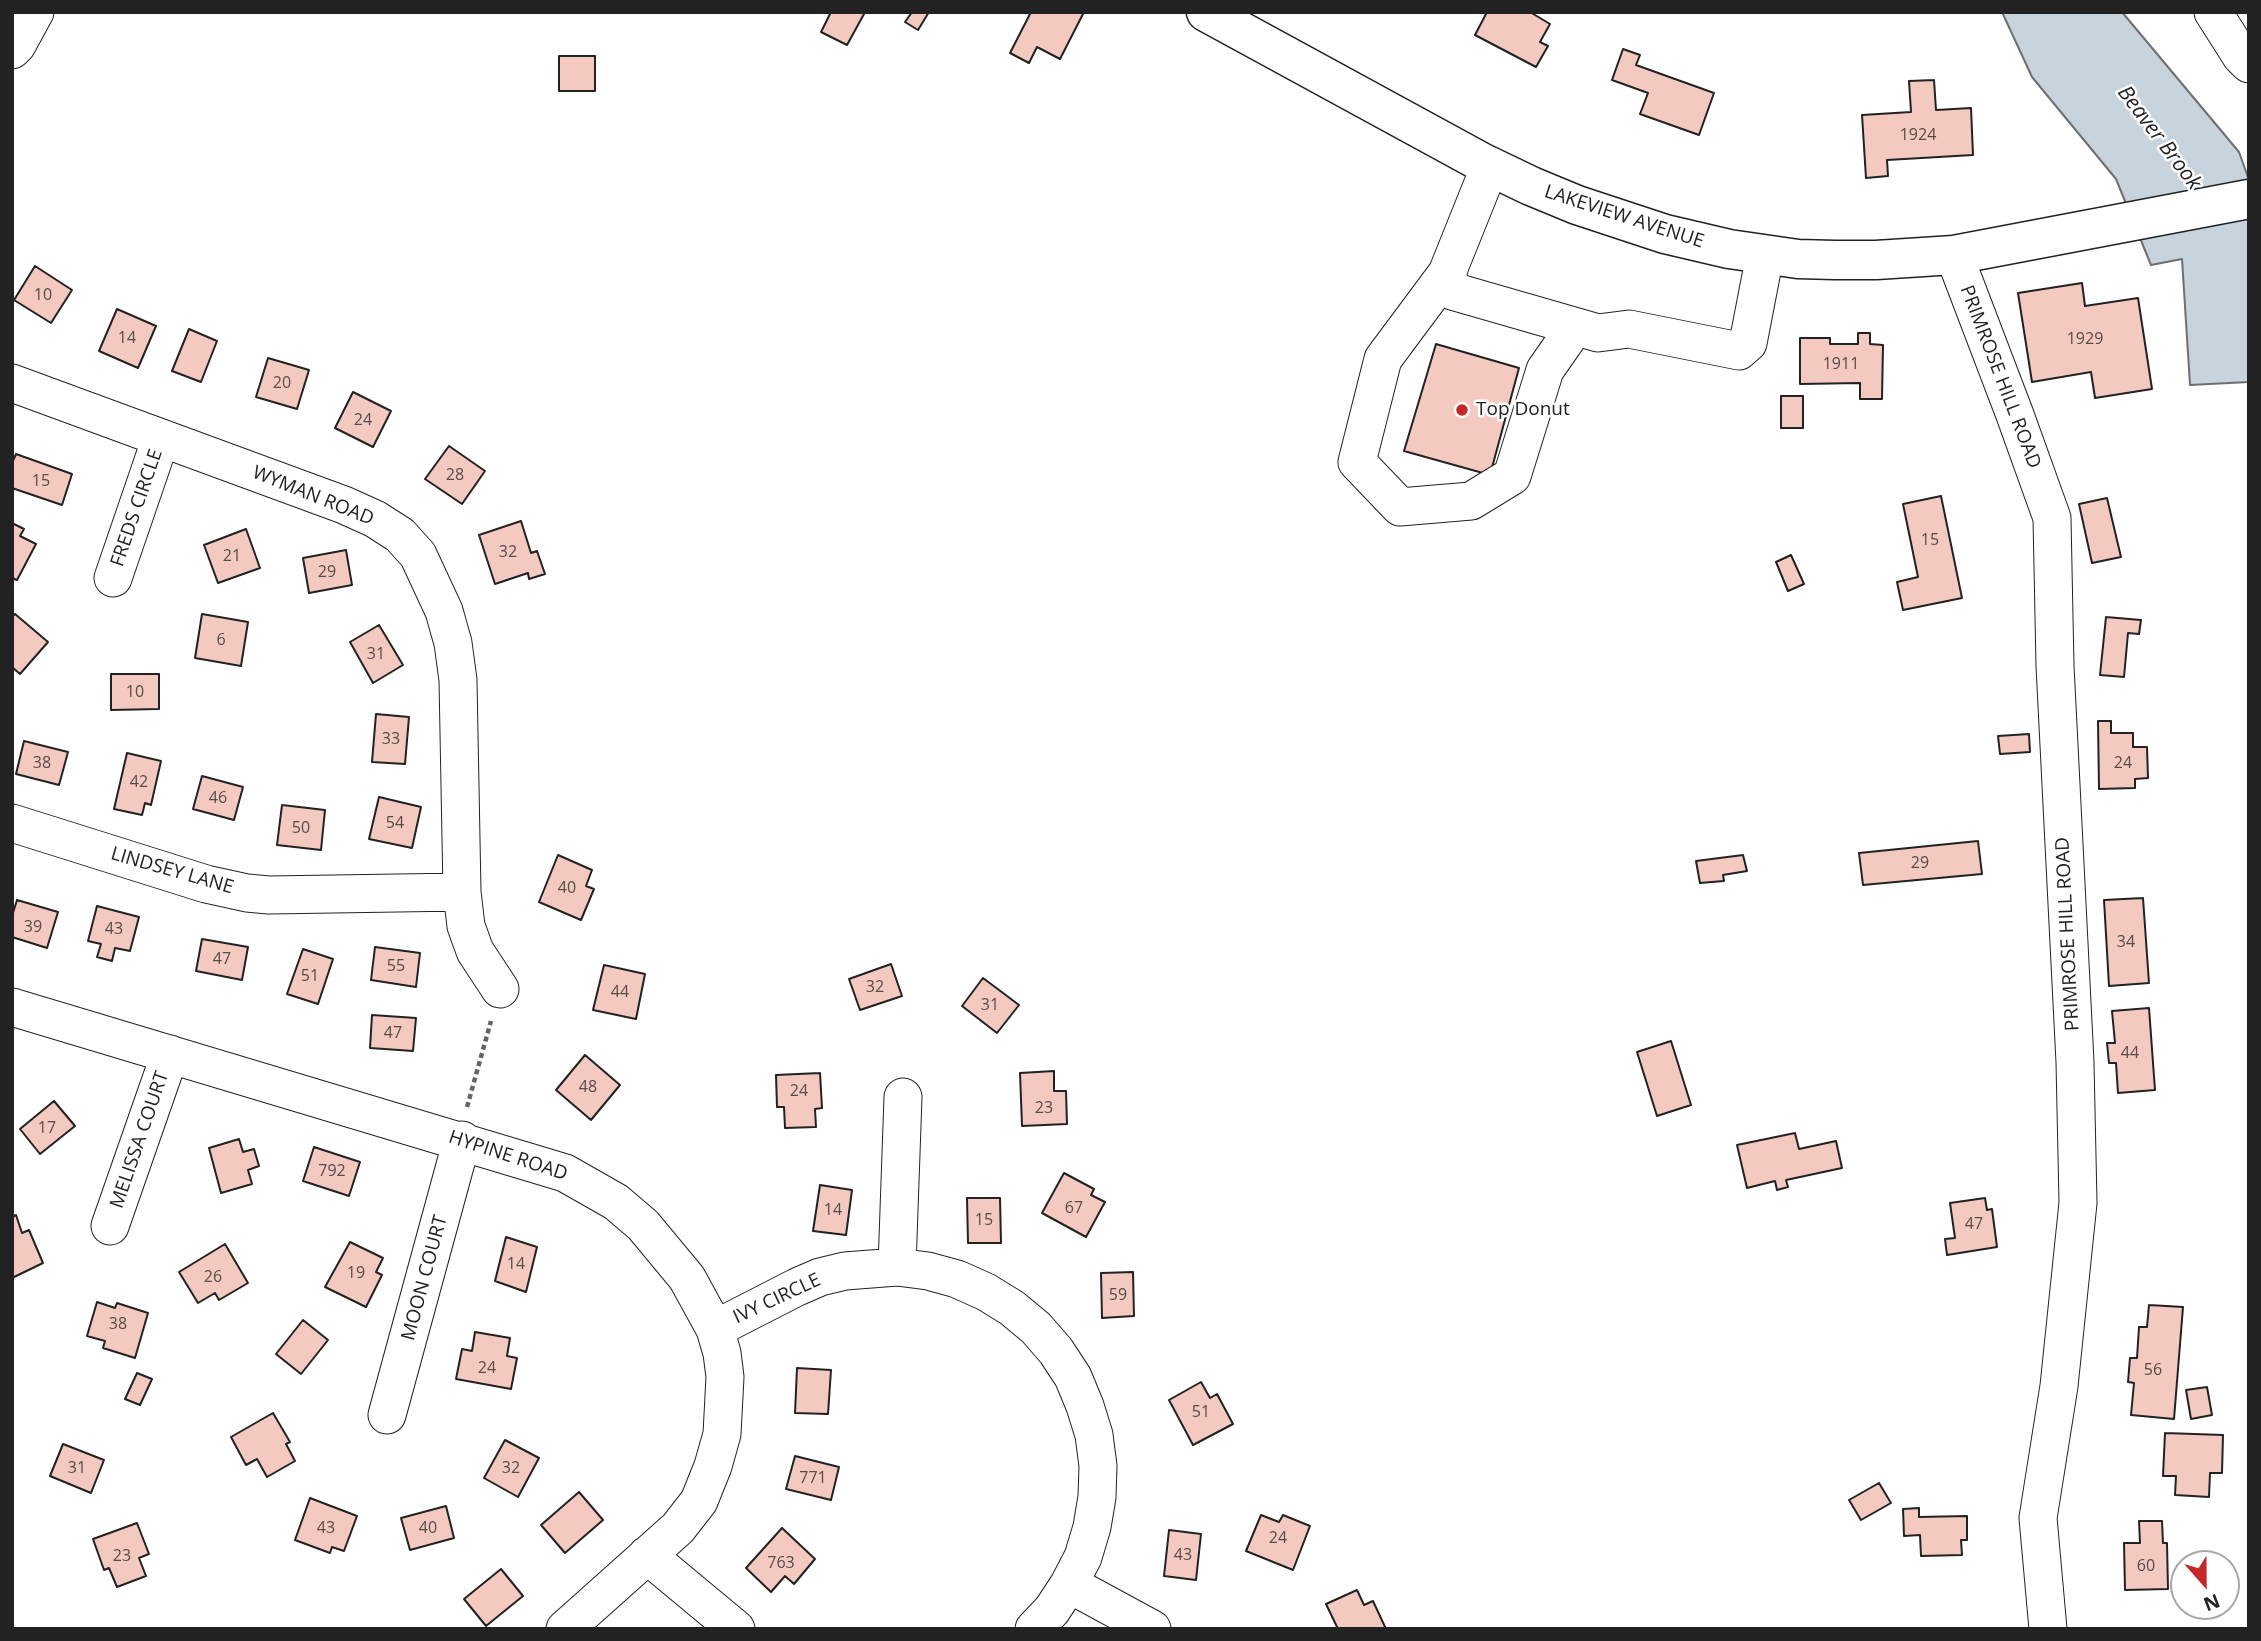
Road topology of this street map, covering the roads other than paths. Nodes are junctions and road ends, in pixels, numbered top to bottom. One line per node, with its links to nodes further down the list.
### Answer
1 (35, 12): 4 (street)
2 (1206, 12): 6 (main road, LAKEVIEW AVENUE)
3 (2213, 12): 5 (street)
4 (12, 50)
5 (2249, 64)
6 (1490, 166): 8 (main road, LAKEVIEW AVENUE); 10 (street)
7 (2249, 199): 9 (main road, LAKEVIEW AVENUE)
8 (1765, 255): 9 (main road, LAKEVIEW AVENUE); 11 (street)
9 (1954, 255): 32 (street, PRIMROSE HILL ROAD)
10 (1447, 273): 11 (street); 11 (street)
11 (1575, 327)
12 (12, 383): 13 (street, WYMAN ROAD)
13 (161, 438): 14 (street, FREDS CIRCLE); 16 (street, WYMAN ROAD)
14 (113, 578)
15 (12, 822): 16 (street, LINDSEY LANE)
16 (462, 892): 17 (street, WYMAN ROAD)
17 (500, 989)
18 (12, 1007): 19 (street, HYPINE ROAD)
19 (170, 1054): 21 (street, HYPINE ROAD); 22 (street, MELISSA COURT)
20 (903, 1097): 23 (street)
21 (463, 1129): 24 (street, HYPINE ROAD); 25 (street, MOON COURT)
22 (110, 1226)
23 (897, 1267): 24 (street, IVY CIRCLE); 27 (street, IVY CIRCLE)
24 (715, 1329): 26 (street, HYPINE ROAD)
25 (387, 1415)
26 (647, 1555): 28 (street, HYPINE ROAD); 29 (street)
27 (1069, 1584): 30 (street, IVY CIRCLE); 31 (street)
28 (565, 1629)
29 (736, 1629)
30 (1034, 1629)
31 (1152, 1629)
32 (2048, 1629)

